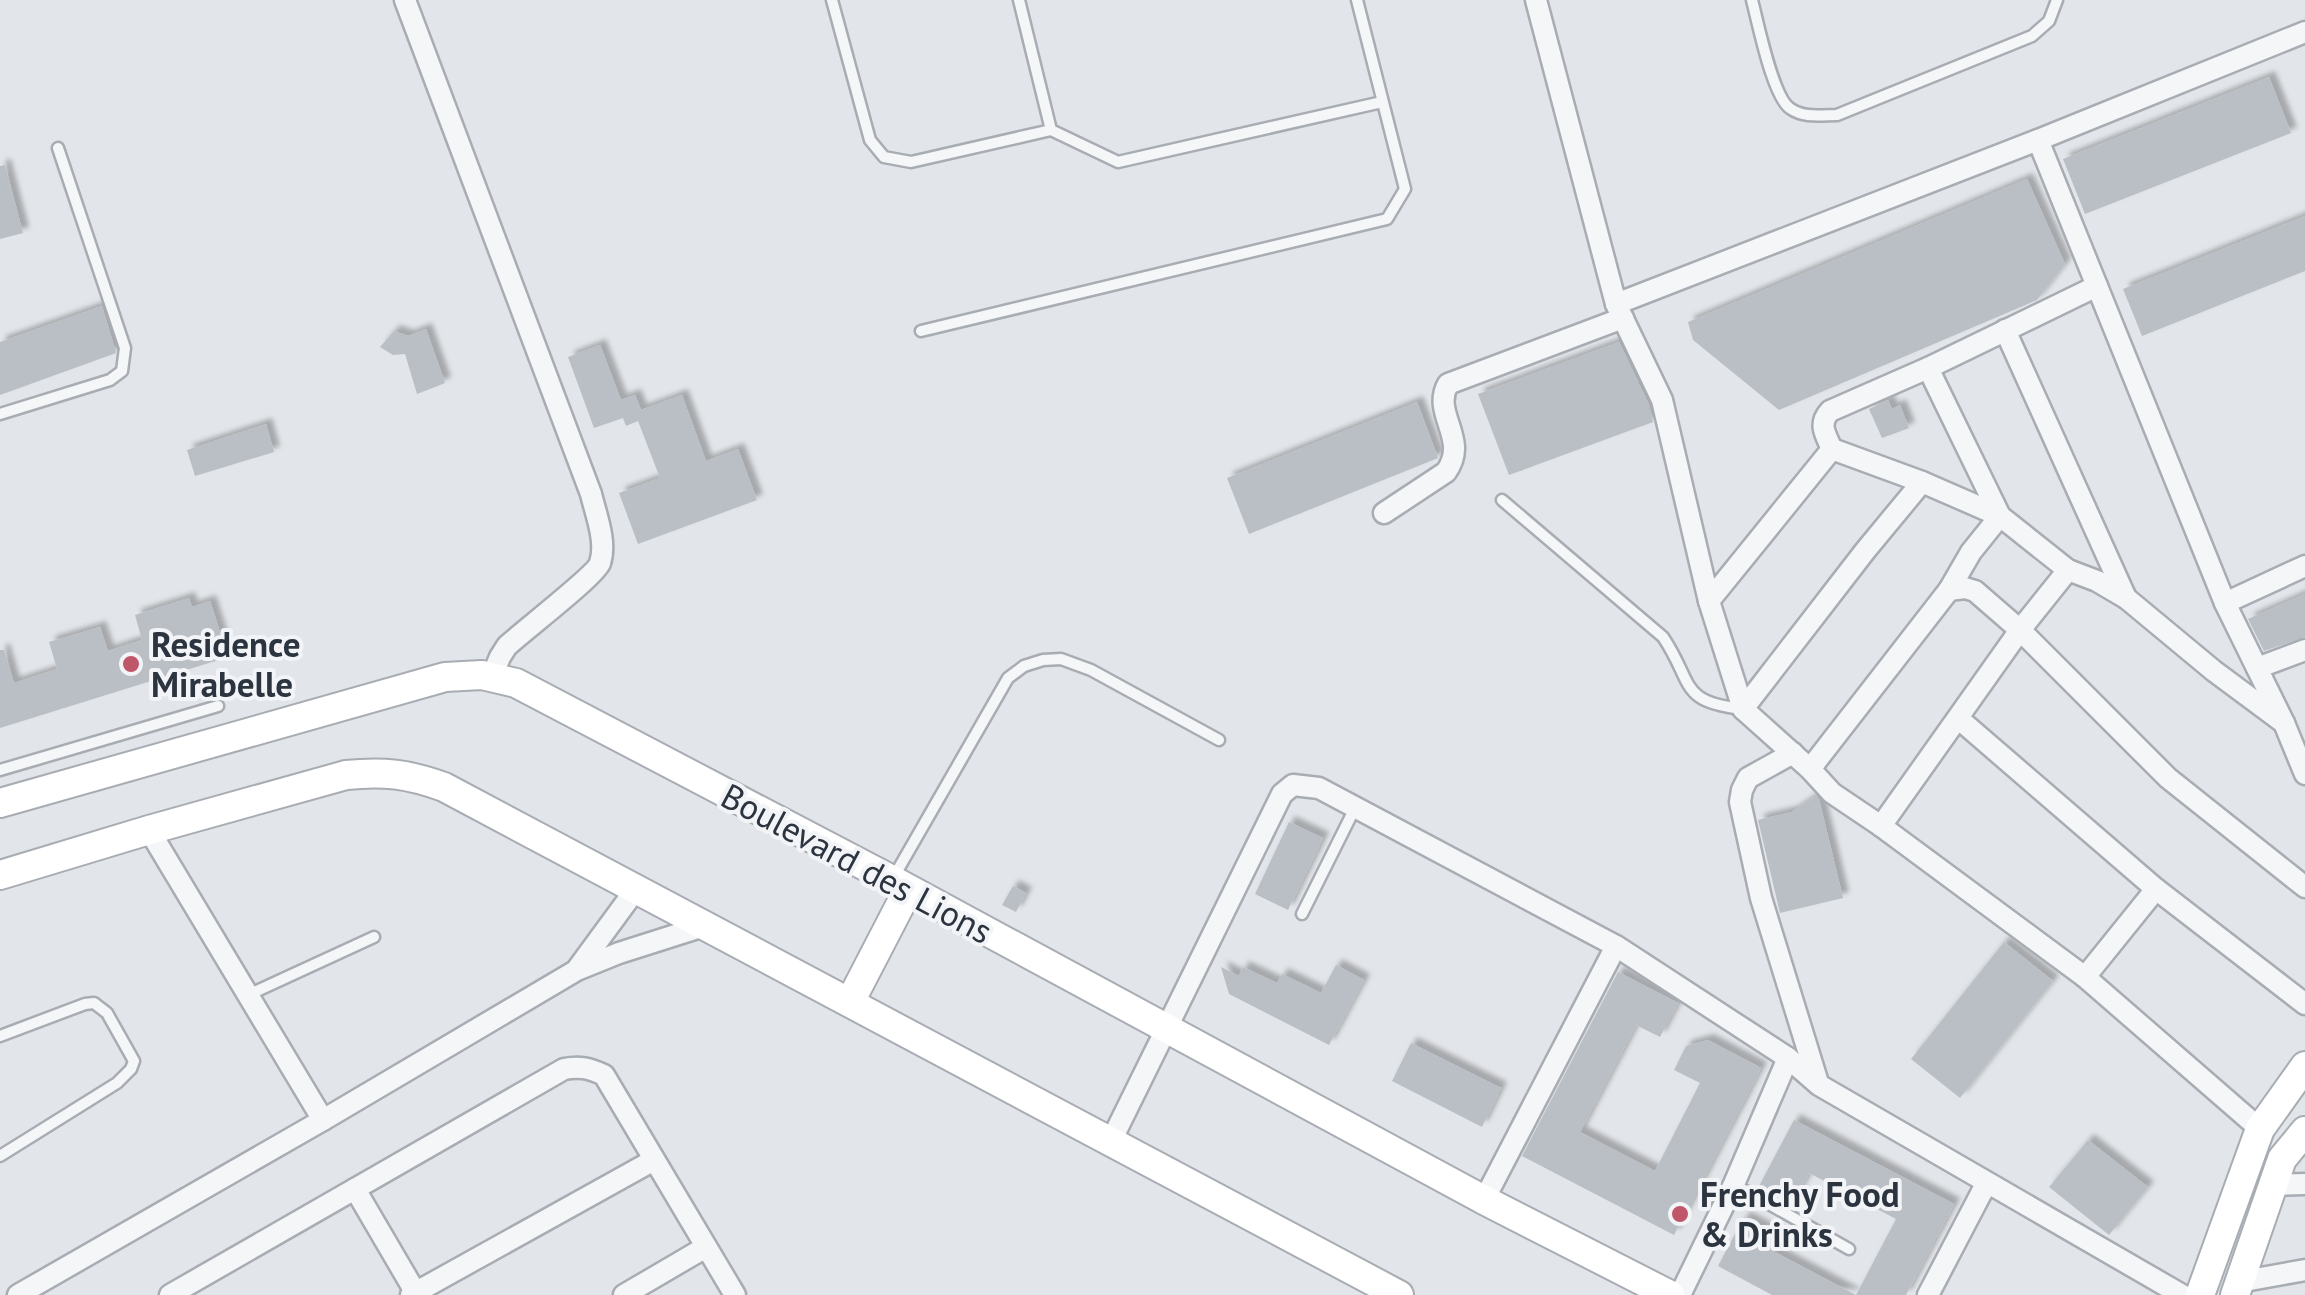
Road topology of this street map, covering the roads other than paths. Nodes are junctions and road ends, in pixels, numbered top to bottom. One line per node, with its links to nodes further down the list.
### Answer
1 (406, 0): 33 (street)
2 (832, 0): 10 (lane)
3 (1019, 0): 10 (lane)
4 (1357, 0): 9 (lane)
5 (1536, 0): 14 (street)
6 (1752, 0): 7 (lane)
7 (2057, 0)
8 (2305, 32): 11 (street)
9 (1382, 102): 10 (lane); 16 (lane)
10 (1050, 130)
11 (2038, 140): 13 (street); 14 (street)
12 (58, 148): 18 (lane)
13 (2098, 286): 15 (street); 29 (street)
14 (1620, 311): 22 (street); 28 (street)
15 (2005, 330): 17 (street); 27 (street)
16 (921, 331)
17 (1928, 368): 19 (street); 23 (street)
18 (0, 414)
19 (1832, 449): 20 (street); 28 (street)
20 (1922, 482): 23 (street); 35 (street)
21 (1502, 500): 35 (lane)
22 (1384, 513)
23 (2000, 516): 25 (street); 26 (street)
24 (2305, 566): 29 (street)
25 (2068, 570): 27 (street); 30 (street)
26 (1948, 590): 30 (street); 43 (street)
27 (2126, 598): 38 (street)
28 (1709, 601): 35 (street)
29 (2225, 602): 32 (street)
30 (2020, 630): 37 (street); 53 (street)
31 (2305, 650): 32 (street)
32 (2257, 668): 38 (street)
33 (492, 676): 41 (main road, Boulevard des Lions); 52 (main road, Boulevard des Lions)
34 (218, 706): 36 (lane)
35 (1743, 709): 42 (street)
36 (176, 718): 40 (lane); 41 (lane)
37 (1958, 719): 49 (street); 55 (street)
38 (2284, 723): 45 (street)
39 (1219, 740): 52 (lane)
40 (79, 747): 44 (lane); 46 (lane)
41 (187, 750): 46 (main road, Boulevard des Lions)
42 (1793, 753): 43 (street); 69 (street)
43 (1810, 769): 49 (street)
44 (0, 770)
45 (2305, 774)
46 (90, 777): 47 (main road, Boulevard des Lions)
47 (0, 803)
48 (1355, 808): 56 (lane); 59 (street); 65 (street)
49 (1881, 826): 61 (street)
50 (149, 830): 51 (main road); 54 (main road); 62 (street)
51 (0, 875)
52 (900, 885): 63 (main road); 65 (main road, Boulevard des Lions)
53 (2305, 887)
54 (636, 889): 57 (main road); 60 (street)
55 (2156, 889): 61 (street); 64 (street)
56 (1302, 914)
57 (707, 925): 60 (street); 63 (main road)
58 (374, 937): 62 (lane)
59 (1616, 946): 67 (street); 81 (street)
60 (577, 970): 70 (street)
61 (2085, 978): 71 (street)
62 (248, 995): 70 (street)
63 (850, 1002): 73 (main road)
64 (2305, 1004)
65 (1167, 1028): 73 (street); 81 (main road, Boulevard des Lions)
66 (0, 1036): 74 (lane)
67 (1788, 1058): 69 (street); 76 (street)
68 (2305, 1066): 71 (main road)
69 (1819, 1084): 77 (street)
70 (324, 1120): 87 (street)
71 (2260, 1129): 96 (main road)
72 (2305, 1130): 79 (main road)
73 (1111, 1141): 91 (main road)
74 (0, 1156)
75 (654, 1160): 80 (street); 82 (street); 86 (street)
76 (1734, 1184): 83 (lane); 93 (street)
77 (1986, 1184): 94 (street); 95 (street)
78 (2305, 1184): 79 (street)
79 (2272, 1185): 85 (main road)
80 (355, 1189): 86 (street); 88 (street)
81 (1484, 1200): 92 (main road, Boulevard des Lions)
82 (706, 1247): 89 (street); 90 (street)
83 (1849, 1250)
84 (2305, 1270): 85 (street)
85 (2237, 1289)
86 (414, 1294)
87 (18, 1295)
88 (170, 1295)
89 (624, 1295)
90 (735, 1295)
91 (1399, 1295)
92 (1670, 1295)
93 (1680, 1295)
94 (1928, 1295)
95 (2182, 1295)
96 (2200, 1295)

